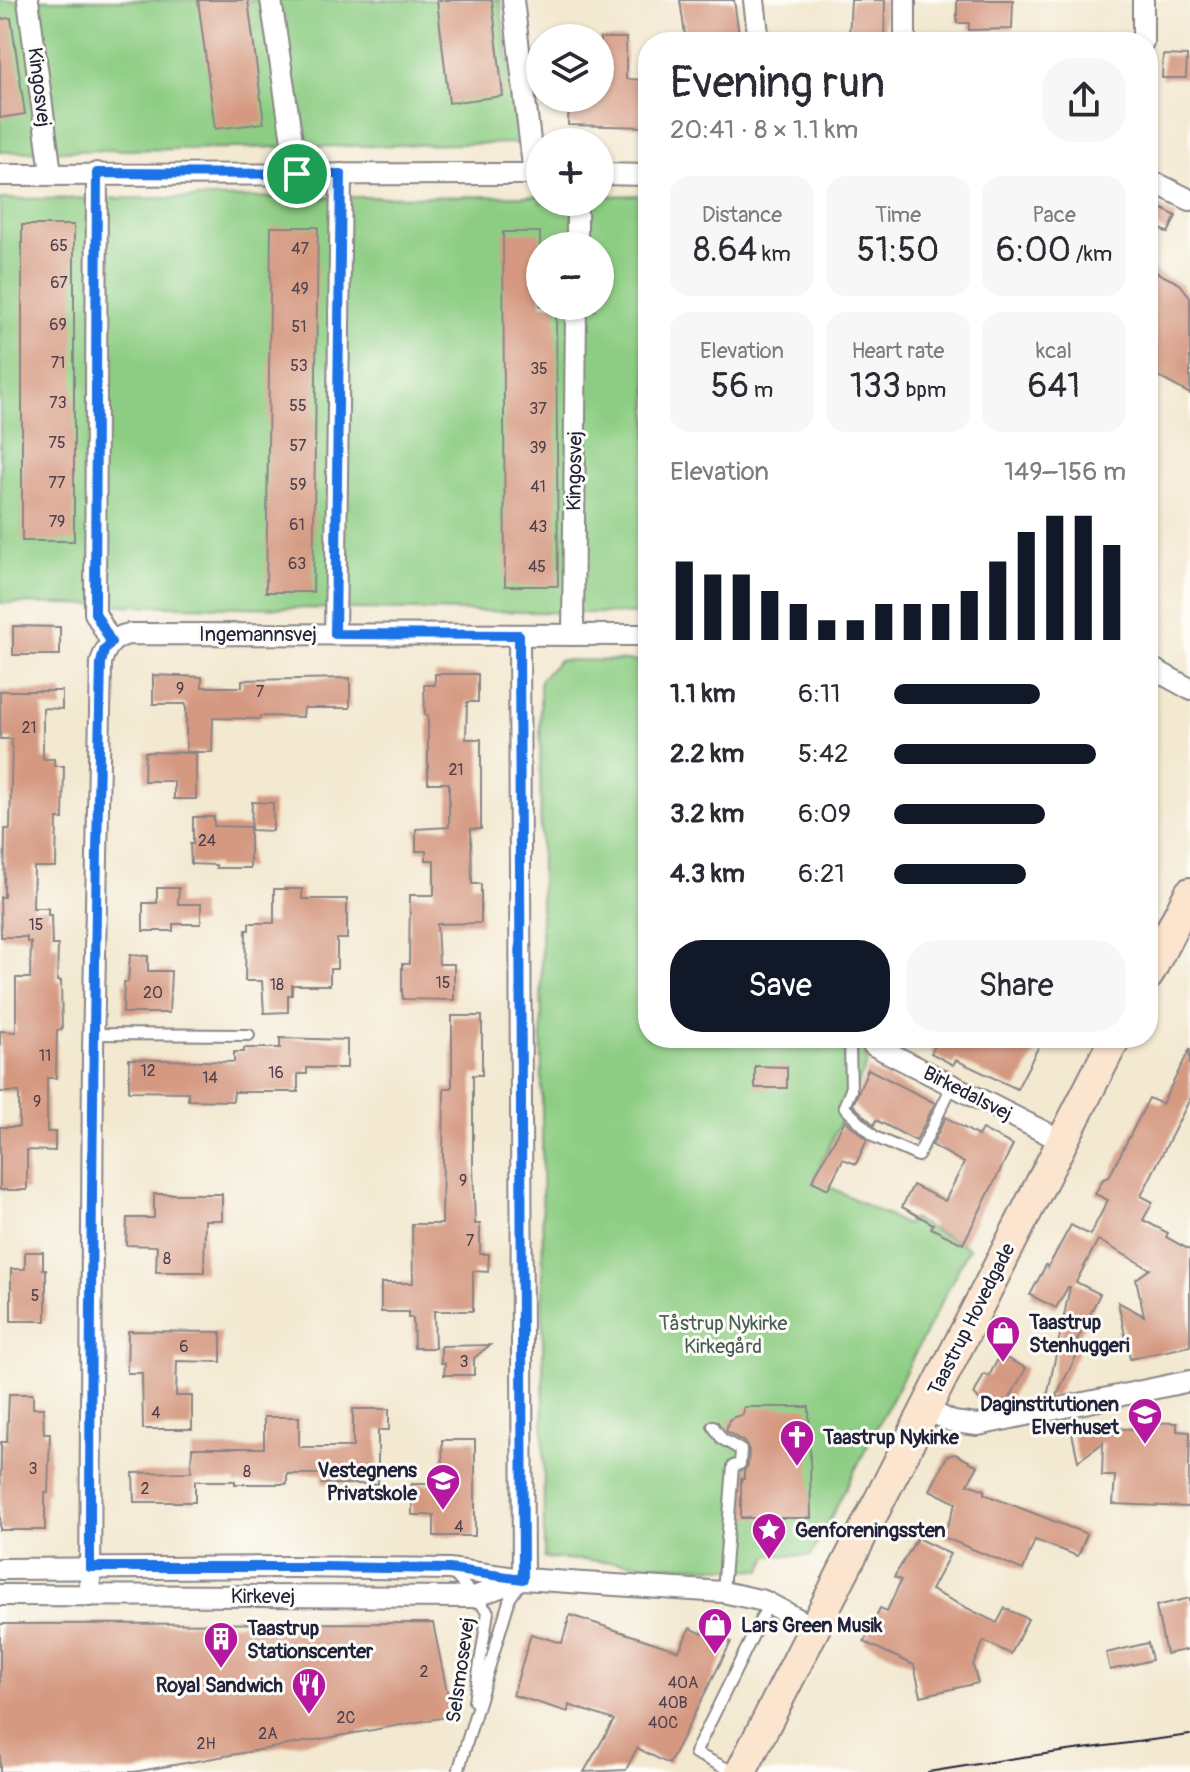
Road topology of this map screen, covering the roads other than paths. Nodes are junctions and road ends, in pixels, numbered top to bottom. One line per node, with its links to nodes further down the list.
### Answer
1 (28, 0): 11 (street, Kingosvej)
2 (271, 0): 13 (street)
3 (513, 0): 10 (street)
4 (754, 0): 7 (street)
5 (905, 0): 8 (street)
6 (1143, 0): 9 (street)
7 (758, 32)
8 (905, 32)
9 (1143, 32)
10 (531, 128)
11 (51, 173): 12 (street); 17 (street)
12 (97, 173): 13 (street); 26 (street)
13 (297, 174): 14 (street)
14 (341, 174): 15 (street); 22 (street)
15 (526, 174)
16 (614, 174): 18 (street)
17 (0, 175)
18 (638, 175)
19 (1158, 184): 20 (street)
20 (1190, 200)
21 (576, 320): 24 (street, Kingosvej)
22 (335, 634): 23 (street, Ingemannsvej); 26 (street, Ingemannsvej)
23 (519, 635): 24 (street, Ingemannsvej); 44 (street)
24 (573, 635): 25 (street, Ingemannsvej)
25 (638, 635)
26 (111, 642): 31 (street)
27 (1158, 671): 28 (street)
28 (1190, 689)
29 (1190, 893): 30 (street)
30 (1158, 955)
31 (93, 1034): 32 (lane); 41 (street)
32 (249, 1035)
33 (850, 1048): 36 (lane)
34 (879, 1048): 36 (street, Birkedalsvej)
35 (1110, 1048): 37 (street, Taastrup Hovedgade)
36 (953, 1084): 37 (street, Birkedalsvej)
37 (1062, 1141): 39 (street, Taastrup Hovedgade)
38 (1190, 1381): 39 (street)
39 (925, 1409): 50 (street, Taastrup Hovedgade)
40 (713, 1426): 45 (lane)
41 (90, 1567): 42 (street, Kirkevej); 43 (street, Kirkevej); 47 (street)
42 (0, 1569)
43 (449, 1569): 44 (street, Kirkevej); 48 (lane, Selsmosevej)
44 (523, 1579): 45 (street, Kirkevej); 48 (street, Kirkevej); 51 (lane, Selsmosevej)
45 (723, 1592): 49 (street, Kirkevej)
46 (0, 1595): 47 (street, Kirkevej)
47 (90, 1596): 48 (street, Kirkevej)
48 (474, 1597): 51 (lane, Selsmosevej)
49 (764, 1601): 50 (street, Kirkevej); 53 (lane)
50 (815, 1628): 54 (street, Taastrup Hovedgade)
51 (467, 1742): 52 (lane, Selsmosevej)
52 (458, 1772)
53 (734, 1772)
54 (741, 1772)

